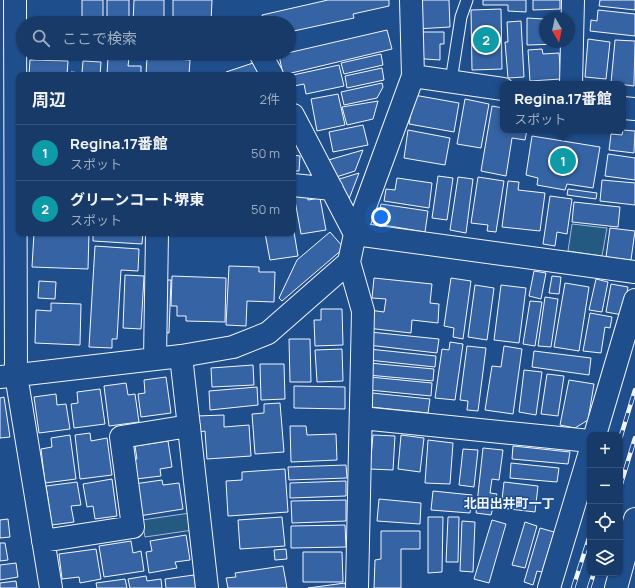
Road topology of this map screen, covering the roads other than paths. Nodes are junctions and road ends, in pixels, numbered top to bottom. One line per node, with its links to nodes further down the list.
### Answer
1 (15, 0): 5 (street)
2 (411, 0): 8 (street)
3 (467, 0): 10 (lane)
4 (573, 0): 9 (street)
5 (13, 49): 15 (street)
6 (264, 60): 7 (street)
7 (270, 72)
8 (413, 76): 10 (street); 16 (street)
9 (571, 81)
10 (451, 82): 11 (street)
11 (500, 89)
12 (296, 121): 14 (street)
13 (296, 185): 14 (street)
14 (332, 189): 16 (street)
15 (7, 223): 23 (street)
16 (355, 234): 18 (street); 19 (street)
17 (156, 236): 22 (street)
18 (349, 262): 21 (street); 24 (street)
19 (635, 272)
20 (635, 300): 26 (street)
21 (181, 356): 22 (street); 25 (street)
22 (154, 359): 23 (street)
23 (8, 376): 30 (street)
24 (361, 418): 27 (street); 33 (street)
25 (189, 426): 30 (street); 32 (street)
26 (596, 432)
27 (587, 441)
28 (587, 462): 34 (street)
29 (635, 519): 35 (street)
30 (43, 541): 31 (street)
31 (51, 588)
32 (207, 588)
33 (357, 588)
34 (549, 588)
35 (616, 588)

